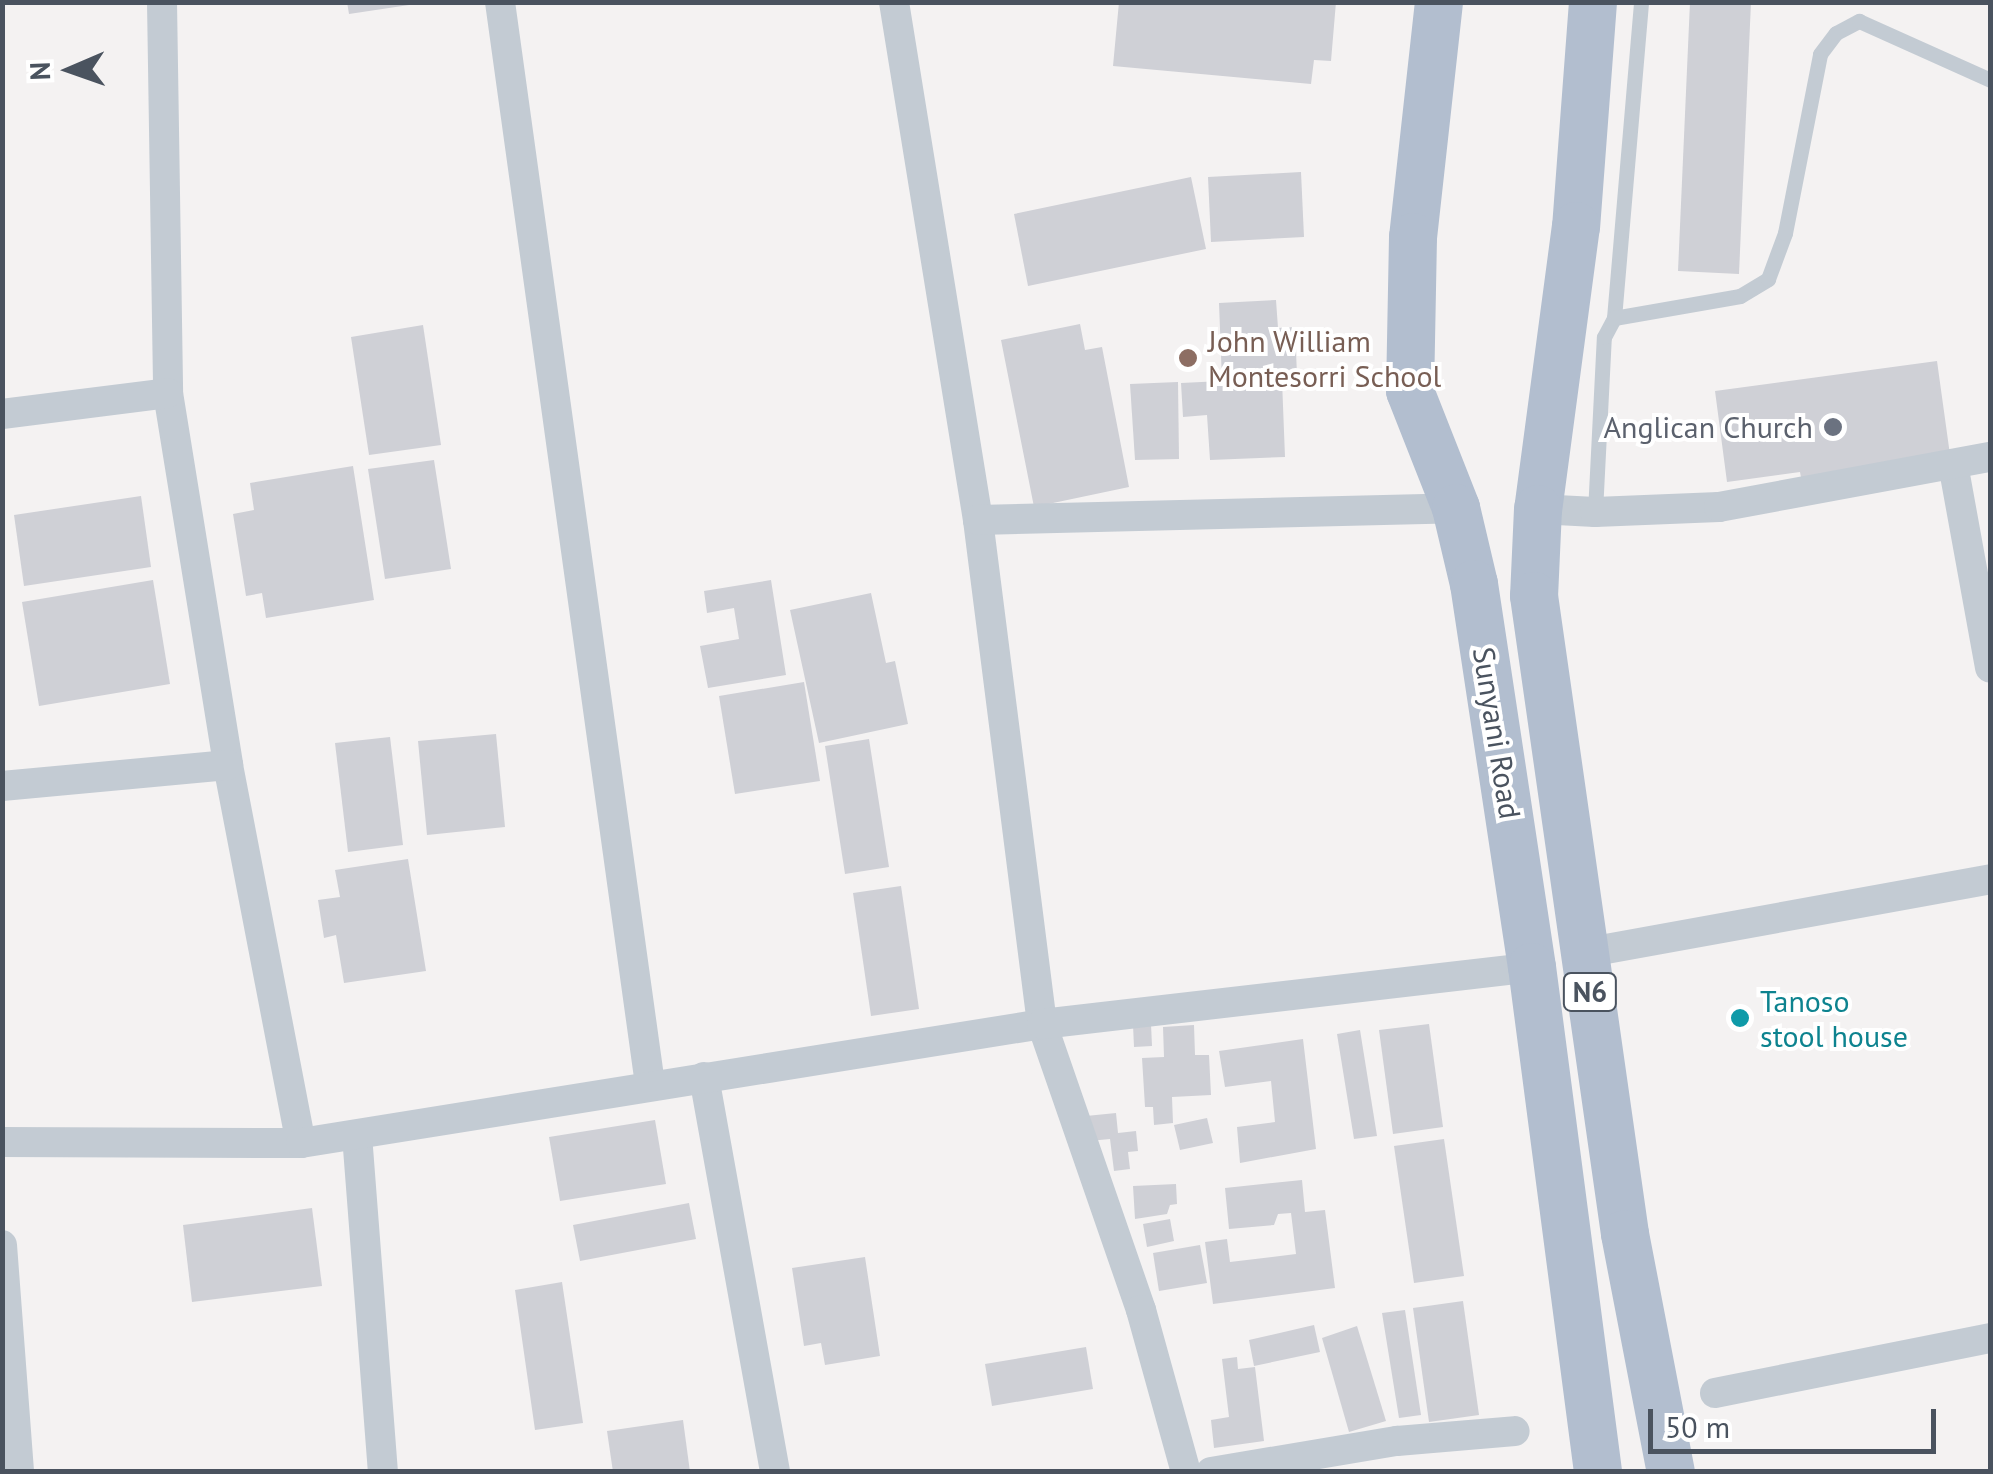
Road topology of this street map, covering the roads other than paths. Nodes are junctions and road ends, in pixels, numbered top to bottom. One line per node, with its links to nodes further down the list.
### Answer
1 (162, 2): 9 (street)
2 (500, 2): 25 (street)
3 (894, 2): 16 (street)
4 (1440, 2): 13 (main road, Sunyani Road / N6)
5 (1593, 2): 14 (main road, N6)
6 (1641, 2): 8 (lane)
7 (1990, 80): 8 (lane)
8 (1614, 318): 15 (lane)
9 (168, 393): 10 (street); 18 (street)
10 (2, 414)
11 (1990, 457): 12 (street)
12 (1954, 464): 15 (street); 17 (street)
13 (1456, 508): 16 (street); 22 (main road, Sunyani Road / N6)
14 (1538, 509): 15 (street); 21 (main road, Sunyani Road / N6)
15 (1595, 512)
16 (978, 520): 23 (street)
17 (1990, 668)
18 (228, 764): 19 (street); 28 (street)
19 (2, 786)
20 (1990, 879): 21 (street)
21 (1584, 954): 39 (main road, Sunyani Road / N6)
22 (1532, 967): 23 (street); 38 (main road, Sunyani Road / N6)
23 (1042, 1024): 24 (street); 36 (street)
24 (704, 1077): 25 (street); 35 (street)
25 (650, 1085): 26 (street)
26 (358, 1135): 28 (street); 34 (street)
27 (2, 1142): 28 (street)
28 (300, 1143)
29 (2, 1245): 33 (street)
30 (1990, 1338): 31 (street)
31 (1716, 1393)
32 (1516, 1431): 37 (street)
33 (19, 1472)
34 (383, 1472)
35 (775, 1472)
36 (1186, 1472)
37 (1211, 1472)
38 (1598, 1472)
39 (1671, 1472)

